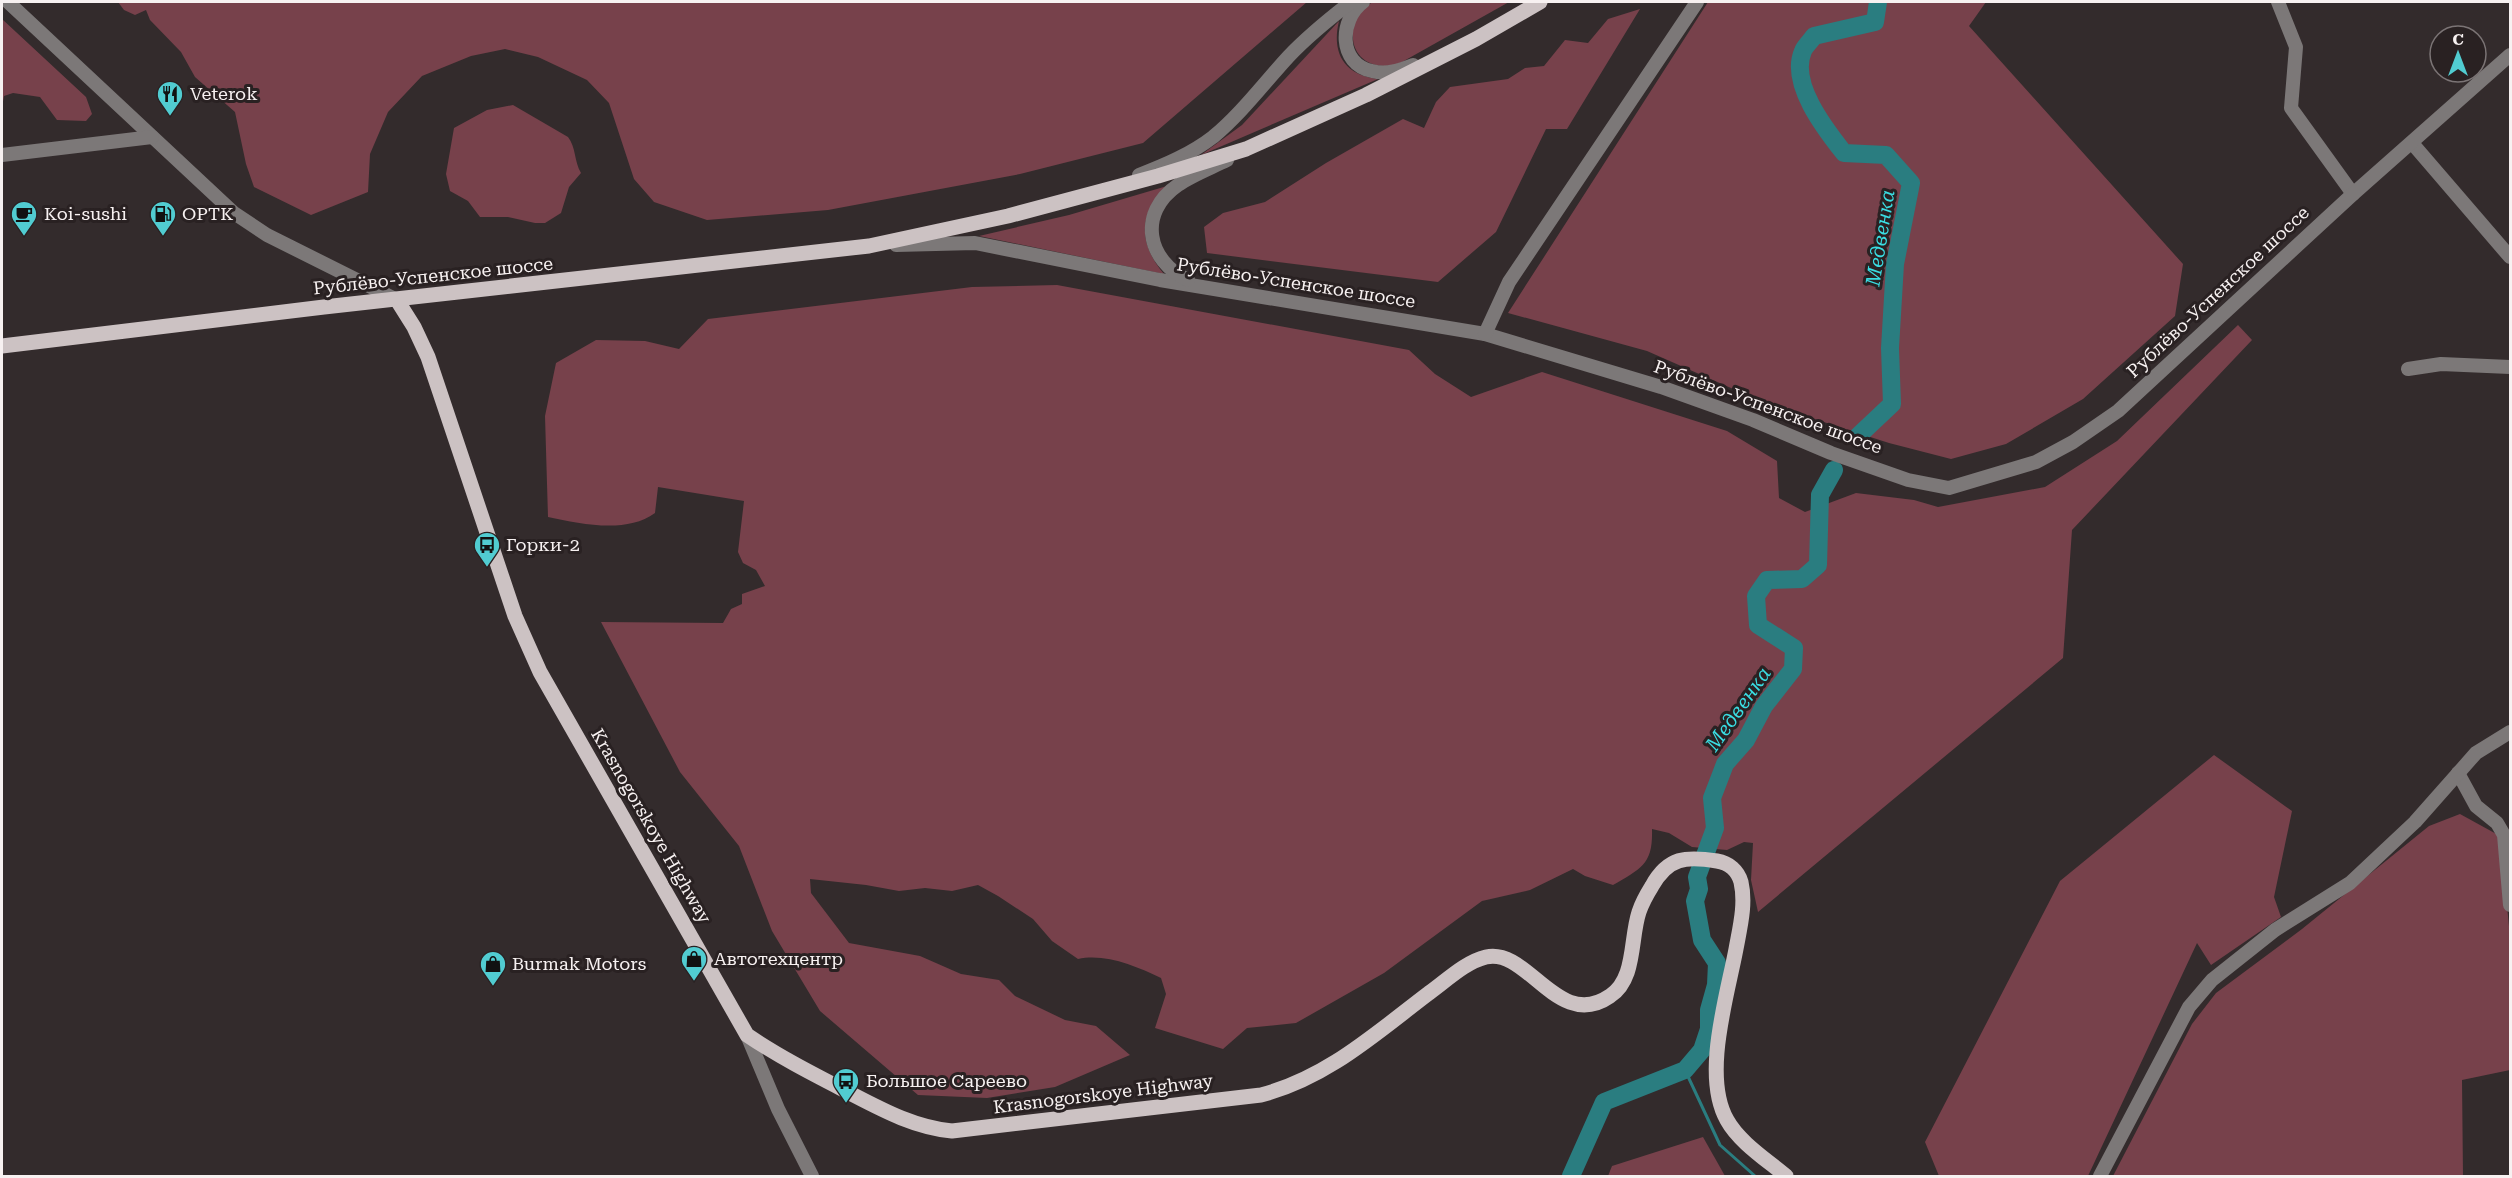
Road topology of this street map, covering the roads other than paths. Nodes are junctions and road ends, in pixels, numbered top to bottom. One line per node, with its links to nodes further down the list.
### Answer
1 (8, 2): 9 (street)
2 (1351, 2): 14 (street)
3 (1363, 2): 7 (street)
4 (1540, 2): 7 (main road, Рублёво-Успенское шоссе)
5 (1696, 2): 19 (street)
6 (2278, 2): 13 (street)
7 (1476, 39): 11 (main road, Рублёво-Успенское шоссе)
8 (2511, 55): 10 (street, Рублёво-Успенское шоссе)
9 (152, 136): 12 (street); 18 (street)
10 (2412, 143): 13 (street, Рублёво-Успенское шоссе); 16 (street)
11 (1246, 149): 14 (main road, Рублёво-Успенское шоссе); 17 (street)
12 (2, 155)
13 (2353, 194): 19 (street, Рублёво-Успенское шоссе)
14 (1081, 198): 15 (main road, Рублёво-Успенское шоссе)
15 (869, 246): 17 (street, Рублёво-Успенское шоссе); 18 (main road, Рублёво-Успенское шоссе)
16 (2511, 257)
17 (1198, 285): 19 (street, Рублёво-Успенское шоссе)
18 (397, 300): 20 (main road, Рублёво-Успенское шоссе); 26 (main road, Krasnogorskoye Highway)
19 (1485, 334)
20 (2, 346)
21 (2511, 366): 22 (street)
22 (2408, 369)
23 (2511, 732): 24 (street)
24 (2458, 773): 25 (street); 29 (street)
25 (2511, 905)
26 (747, 1035): 27 (street); 28 (main road, Krasnogorskoye Highway)
27 (812, 1176)
28 (1786, 1176)
29 (2100, 1176)

